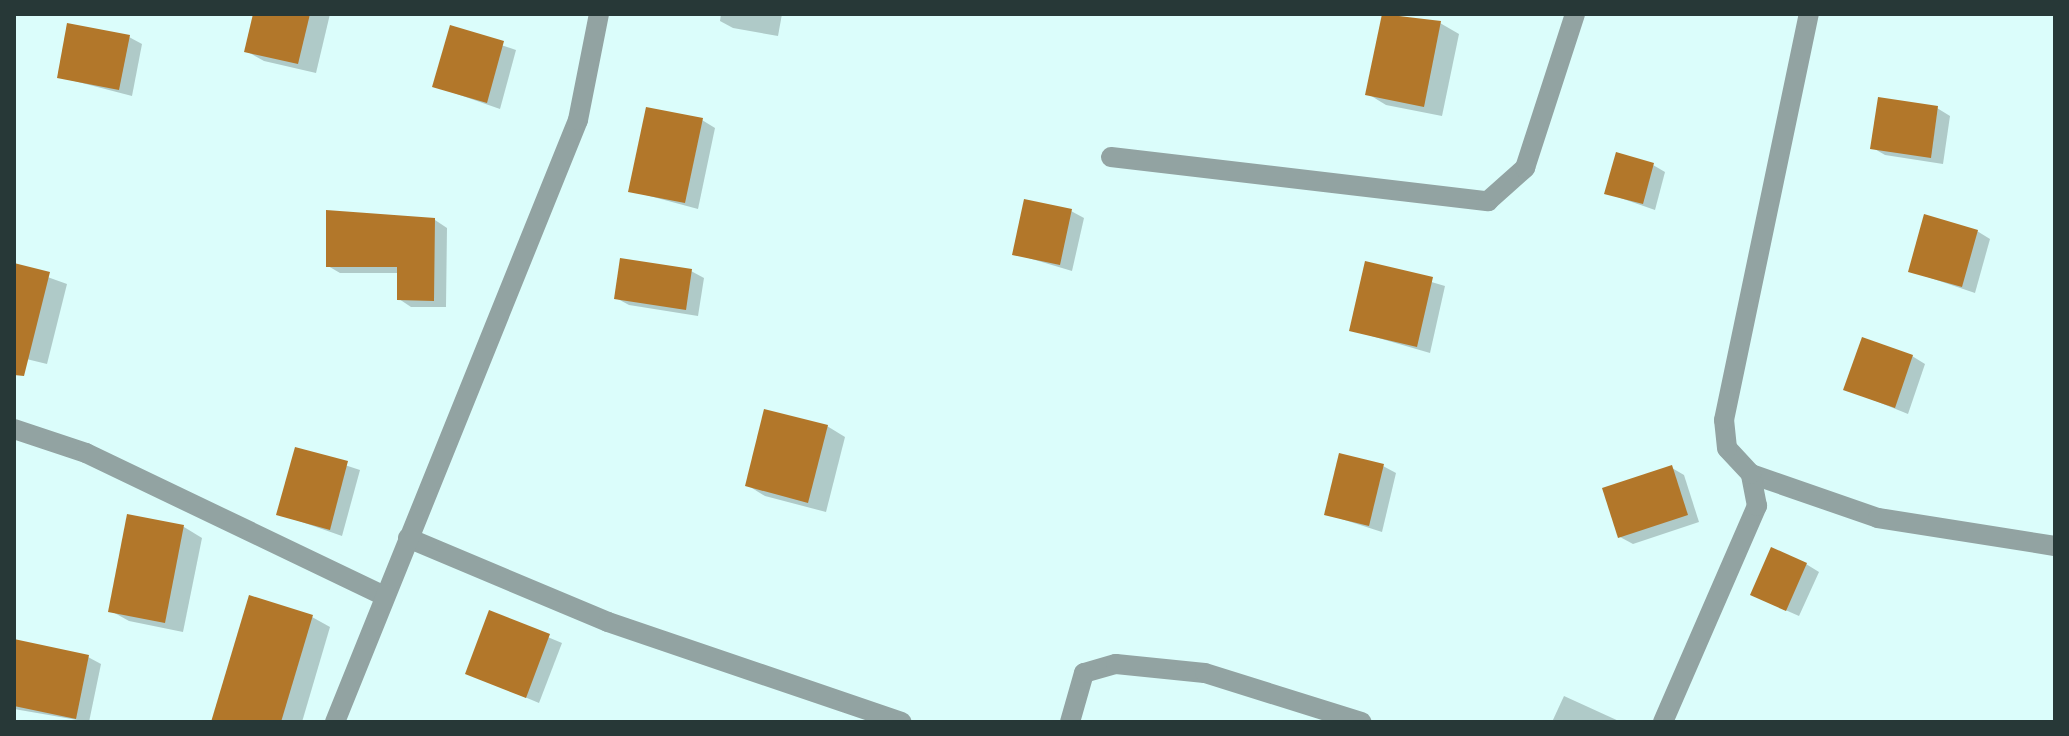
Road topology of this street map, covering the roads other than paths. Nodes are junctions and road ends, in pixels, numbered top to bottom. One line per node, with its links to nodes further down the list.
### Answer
1 (599, 14): 7 (street)
2 (1575, 14): 4 (street)
3 (1809, 14): 6 (street)
4 (1111, 157)
5 (14, 429): 9 (street)
6 (1751, 474): 8 (street); 14 (street)
7 (408, 538): 9 (street); 11 (street)
8 (2055, 546)
9 (382, 595): 10 (street)
10 (335, 722)
11 (901, 722)
12 (1070, 722): 13 (street)
13 (1361, 722)
14 (1663, 722)

